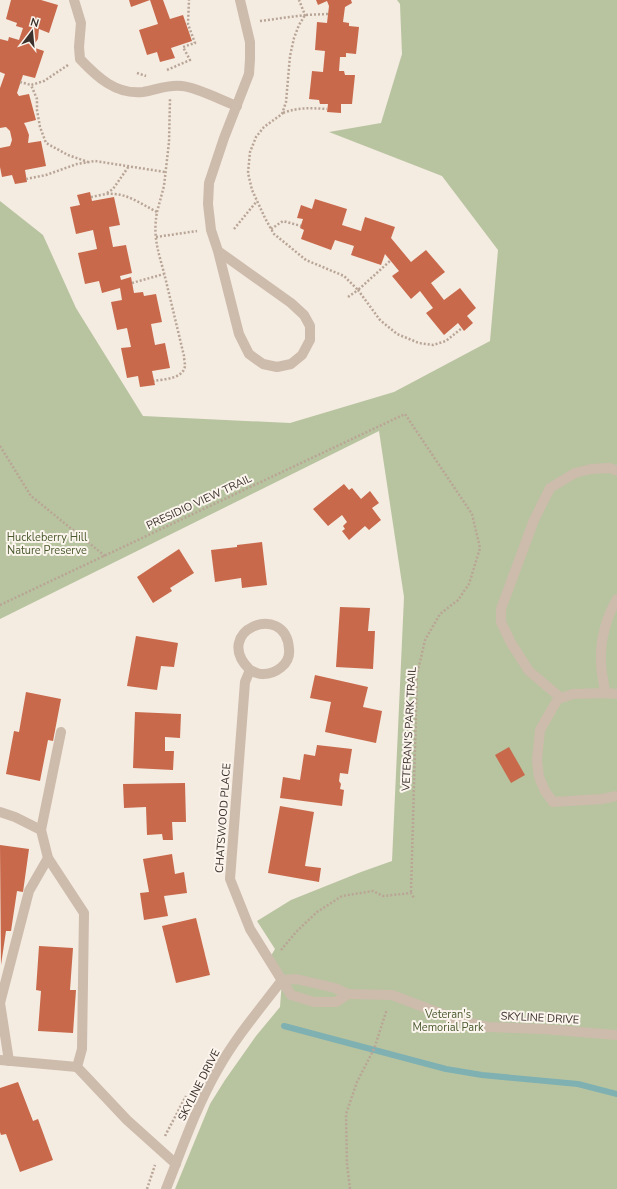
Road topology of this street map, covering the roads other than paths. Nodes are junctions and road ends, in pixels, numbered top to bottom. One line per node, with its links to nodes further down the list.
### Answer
1 (74, 0): 3 (street)
2 (240, 0): 3 (street)
3 (237, 106): 4 (street)
4 (218, 251): 4 (street)
5 (617, 471): 10 (street)
6 (617, 599): 8 (street)
7 (250, 670): 7 (street); 16 (street, CHATSWOOD PLACE)
8 (606, 693): 9 (street); 10 (street)
9 (617, 694)
10 (561, 698): 12 (street)
11 (61, 732): 14 (street)
12 (617, 796)
13 (0, 812): 14 (street)
14 (41, 830): 15 (street)
15 (48, 858): 18 (street); 21 (street)
16 (282, 980): 17 (street, SKYLINE DRIVE); 17 (street, SKYLINE DRIVE); 22 (street, SKYLINE DRIVE)
17 (348, 994): 19 (street, SKYLINE DRIVE)
18 (0, 1003): 20 (street)
19 (617, 1035)
20 (4, 1061): 21 (street)
21 (77, 1067): 22 (street)
22 (176, 1164): 23 (street, SKYLINE DRIVE)
23 (166, 1189)

